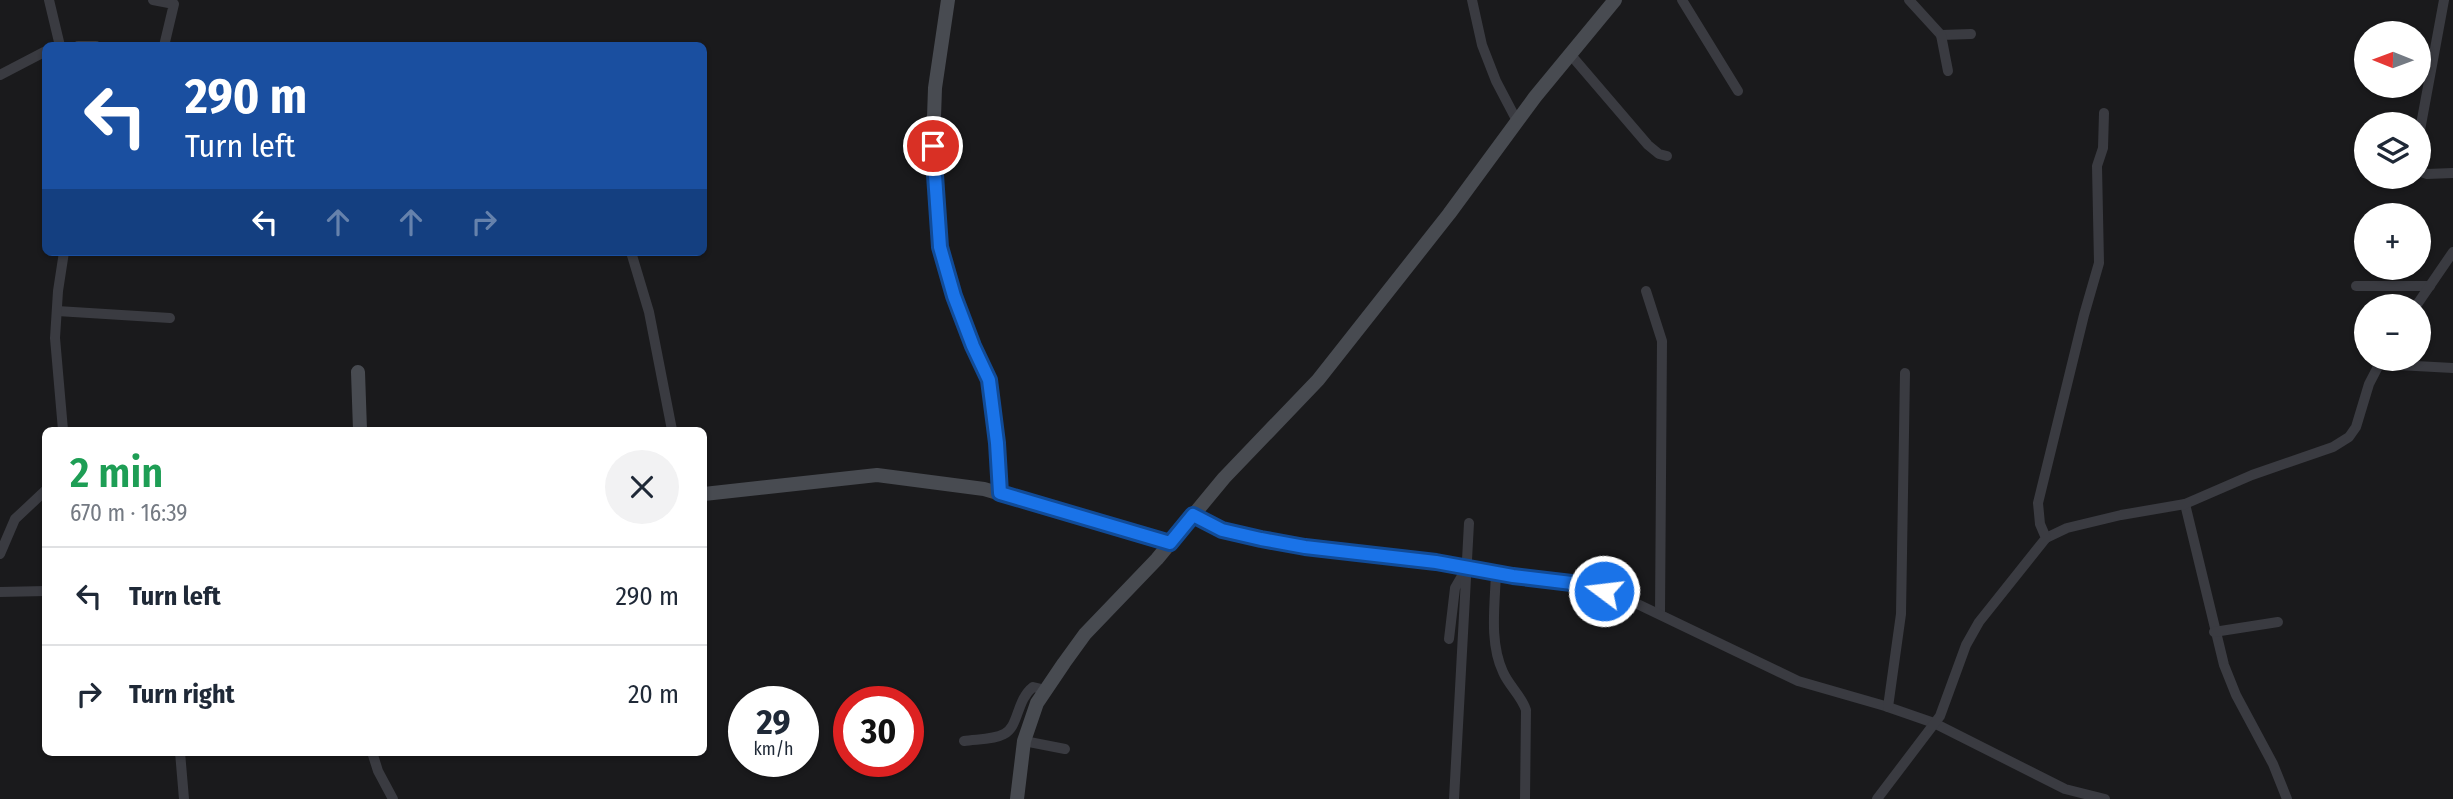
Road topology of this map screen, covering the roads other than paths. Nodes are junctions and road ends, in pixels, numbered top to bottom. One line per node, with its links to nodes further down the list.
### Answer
1 (49, 0): 11 (street)
2 (153, 0): 12 (street)
3 (948, 0): 41 (street)
4 (1472, 0): 20 (street)
5 (1615, 0): 14 (street)
6 (1682, 0): 17 (street)
7 (1909, 0): 10 (street)
8 (2444, 0): 18 (street)
9 (1970, 34): 10 (street)
10 (1941, 35): 15 (street)
11 (57, 42)
12 (165, 42)
13 (42, 53): 16 (street)
14 (1570, 54): 20 (street); 21 (street)
15 (1948, 71)
16 (0, 75)
17 (1738, 91)
18 (2423, 112)
19 (2104, 113): 47 (street)
20 (1517, 121): 45 (street)
21 (1667, 156)
22 (2453, 173): 23 (street)
23 (2431, 174)
24 (2453, 252): 28 (street)
25 (64, 256): 31 (street)
26 (632, 256): 40 (street)
27 (2356, 286): 28 (street)
28 (2430, 286): 30 (street)
29 (1646, 291): 54 (street)
30 (2424, 294)
31 (57, 311): 32 (street); 38 (street)
32 (170, 318)
33 (2431, 366): 34 (street)
34 (2453, 368)
35 (2376, 371): 44 (street)
36 (358, 372): 39 (street)
37 (1905, 373): 59 (street)
38 (63, 427)
39 (360, 427)
40 (671, 427)
41 (1000, 493): 43 (street); 48 (street)
42 (42, 494): 49 (street)
43 (707, 494)
44 (2185, 504): 47 (street); 56 (street)
45 (1193, 515): 48 (street); 50 (street)
46 (1469, 523): 50 (street)
47 (2046, 538): 60 (street)
48 (1170, 543): 58 (street)
49 (0, 554)
50 (1467, 567): 51 (street); 57 (street); 69 (street)
51 (1496, 572): 54 (street); 70 (street)
52 (42, 591): 53 (street)
53 (0, 592)
54 (1660, 614): 59 (street)
55 (2278, 622): 56 (street)
56 (2214, 632): 73 (street)
57 (1449, 639)
58 (1046, 690): 61 (street); 62 (street)
59 (1888, 707): 60 (street)
60 (1934, 723): 71 (street); 72 (street)
61 (964, 741)
62 (1024, 741): 63 (street); 68 (street)
63 (1065, 749)
64 (180, 756): 66 (street)
65 (373, 756): 67 (street)
66 (184, 799)
67 (393, 799)
68 (1017, 799)
69 (1454, 799)
70 (1525, 799)
71 (1877, 799)
72 (2105, 799)
73 (2287, 799)

